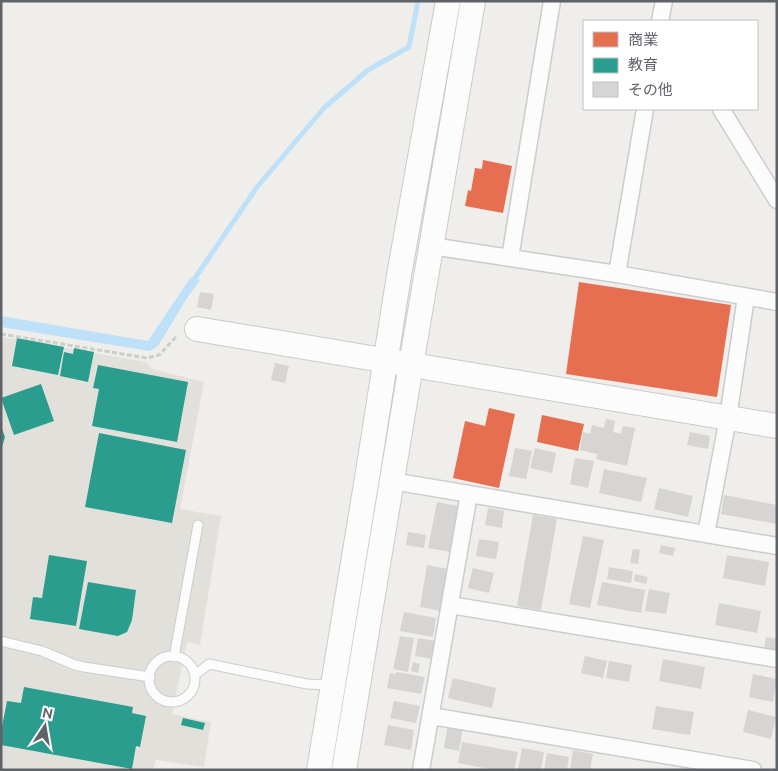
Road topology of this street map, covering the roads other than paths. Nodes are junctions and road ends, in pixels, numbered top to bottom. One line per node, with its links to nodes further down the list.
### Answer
1 (448, 1): 13 (street)
2 (473, 1): 7 (street)
3 (552, 1): 8 (street)
4 (645, 110): 9 (street)
5 (722, 110): 6 (street)
6 (777, 200)
7 (431, 246): 8 (street); 14 (street)
8 (510, 258): 9 (street)
9 (617, 274): 10 (street)
10 (746, 297): 11 (street); 15 (street)
11 (777, 302)
12 (186, 333): 13 (street)
13 (386, 361): 14 (street); 28 (street)
14 (411, 364): 15 (street); 17 (street)
15 (728, 418): 16 (street); 20 (street)
16 (777, 426)
17 (392, 481): 18 (street); 28 (street)
18 (468, 494): 20 (street); 22 (street)
19 (198, 525): 24 (lane)
20 (706, 534): 21 (street)
21 (777, 546)
22 (450, 605): 25 (street); 29 (street)
23 (1, 641): 27 (lane)
24 (174, 656): 26 (lane); 27 (lane)
25 (777, 659)
26 (195, 675): 27 (lane); 28 (lane)
27 (150, 677)
28 (345, 687): 30 (street); 31 (street)
29 (431, 716): 32 (street); 33 (street)
30 (319, 770)
31 (344, 770)
32 (421, 770)
33 (753, 770)

